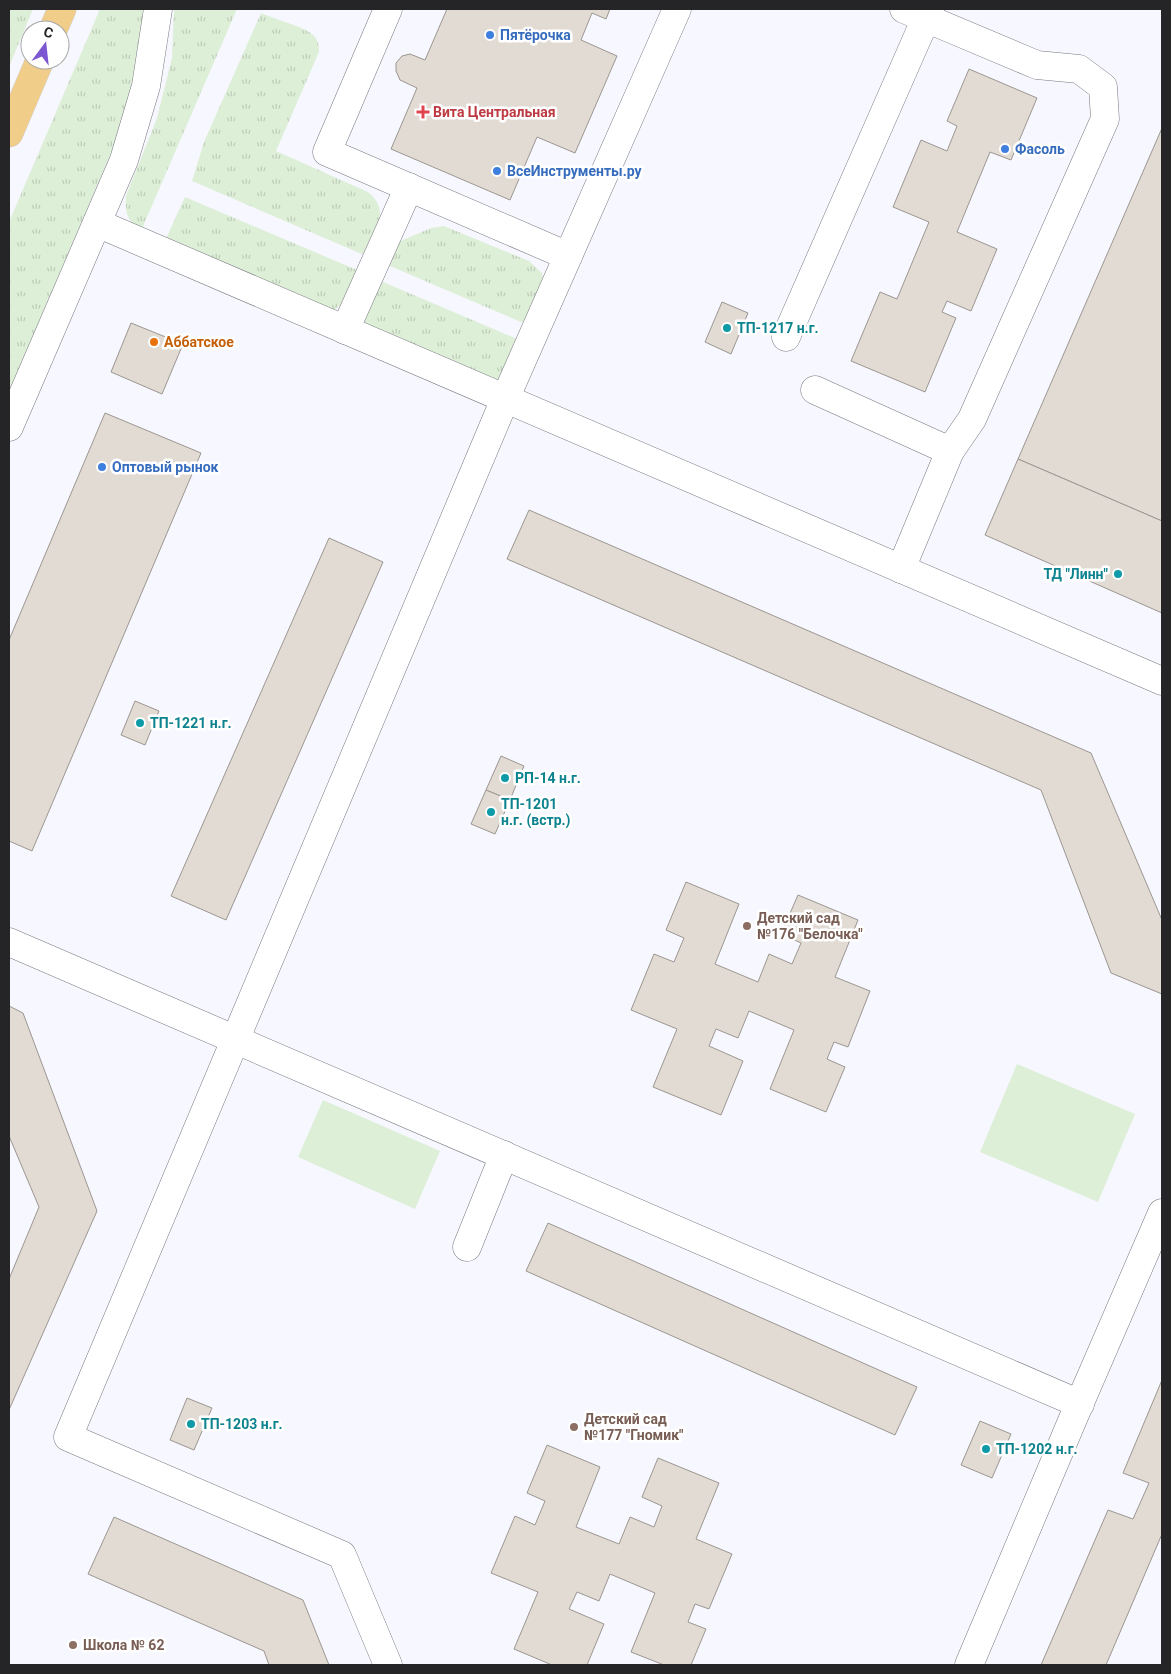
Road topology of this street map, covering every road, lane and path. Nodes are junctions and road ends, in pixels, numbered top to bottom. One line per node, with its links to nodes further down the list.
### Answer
1 (158, 9): 8 (street)
2 (388, 9): 7 (street)
3 (677, 9): 9 (street)
4 (920, 12): 11 (street); 15 (street)
5 (36, 70): 6 (main road)
6 (9, 133)
7 (409, 187): 9 (street); 10 (street)
8 (97, 223): 10 (street); 14 (street)
9 (568, 256): 13 (street)
10 (345, 330): 13 (street)
11 (786, 337)
12 (815, 390): 15 (street)
13 (505, 398): 16 (street); 19 (street)
14 (9, 427)
15 (950, 451): 16 (street)
16 (901, 569): 17 (street)
17 (1162, 681)
18 (9, 942): 19 (street)
19 (235, 1040): 20 (street); 24 (street)
20 (504, 1155): 22 (street); 23 (street)
21 (1162, 1213): 23 (street)
22 (466, 1247)
23 (1080, 1404): 25 (street)
24 (388, 1665)
25 (969, 1665)

